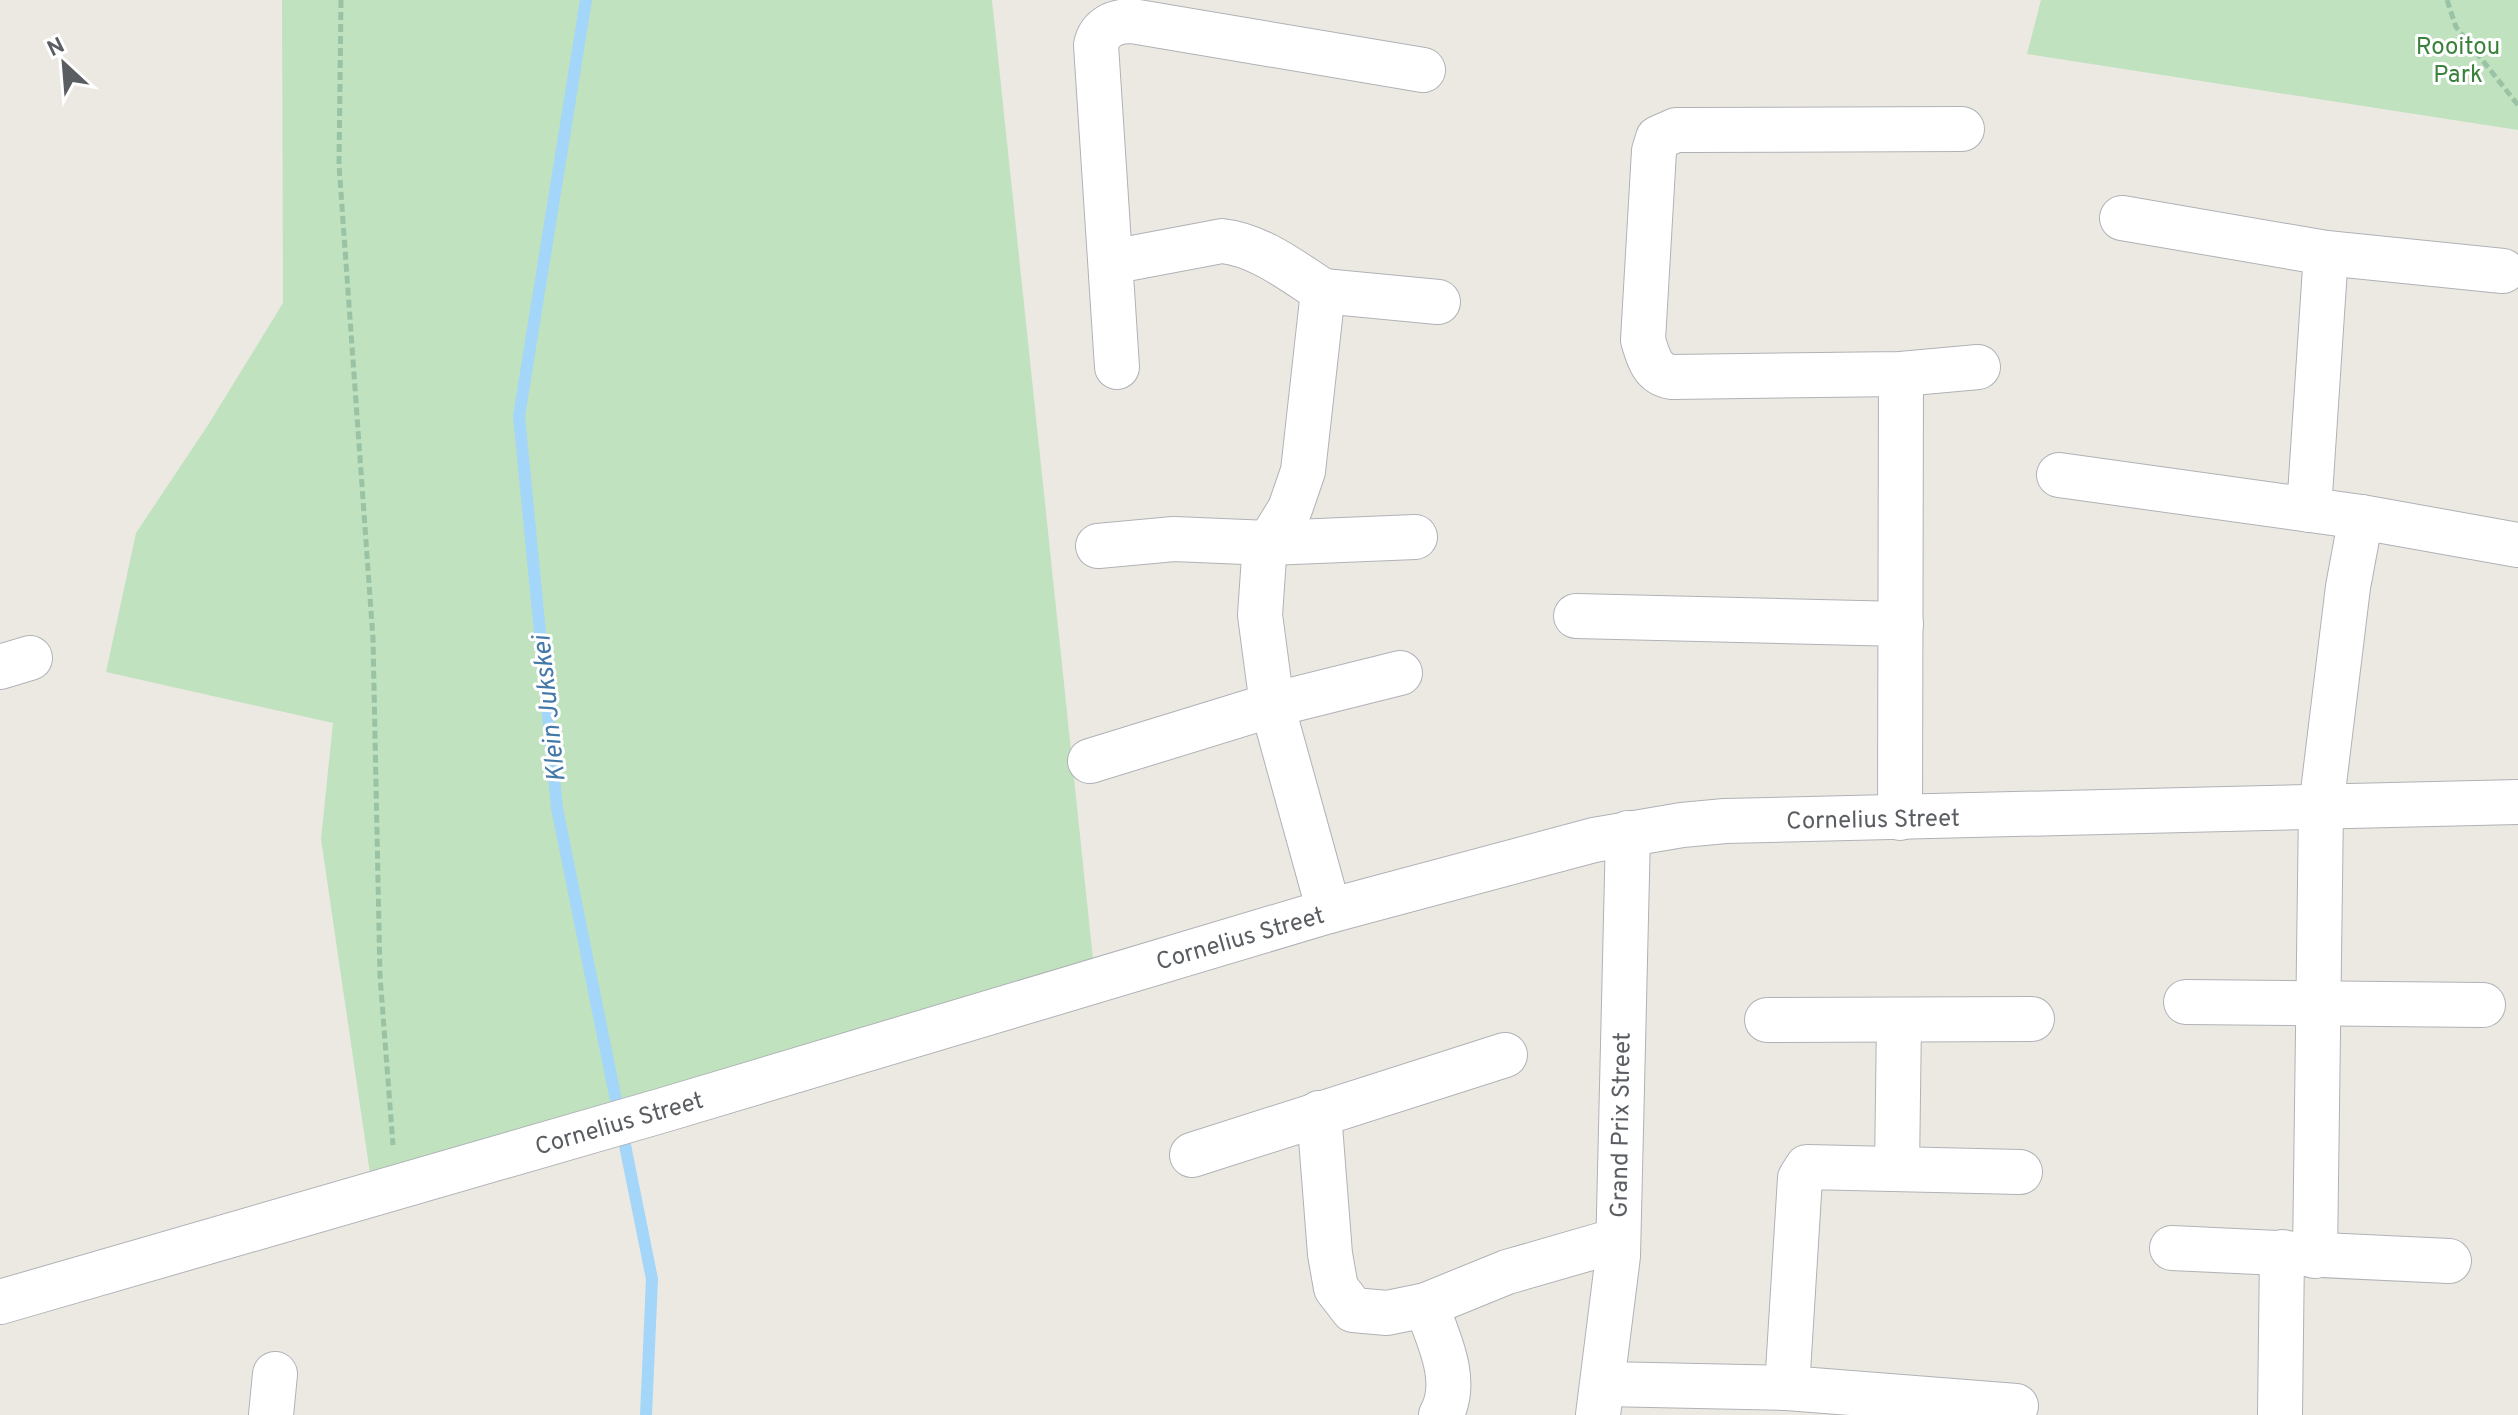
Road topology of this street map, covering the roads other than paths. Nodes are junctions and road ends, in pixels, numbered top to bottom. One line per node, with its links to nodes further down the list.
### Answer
1 (1423, 70): 5 (street)
2 (1962, 129): 11 (street)
3 (2122, 218): 4 (street)
4 (2326, 253): 6 (street); 13 (street)
5 (1111, 262): 7 (street); 9 (street)
6 (2503, 271)
7 (1323, 291): 8 (street); 16 (street)
8 (1438, 302)
9 (1117, 367)
10 (1978, 367): 11 (street)
11 (1901, 374): 20 (street)
12 (2059, 475): 13 (street)
13 (2309, 510): 14 (street)
14 (2361, 517): 17 (street); 25 (street)
15 (1415, 537): 16 (street)
16 (1269, 543): 18 (street); 22 (street)
17 (2518, 545)
18 (1098, 546)
19 (1576, 616): 20 (street)
20 (1901, 624): 26 (street)
21 (1400, 673): 22 (street)
22 (1272, 705): 23 (street); 28 (street)
23 (1090, 761)
24 (2518, 802): 25 (street, Cornelius Street)
25 (2321, 808): 26 (street, Cornelius Street); 30 (street)
26 (1900, 818): 27 (street, Cornelius Street)
27 (1628, 833): 28 (street, Cornelius Street); 40 (street, Grand Prix Street)
28 (1329, 911): 44 (street, Cornelius Street)
29 (2186, 1002): 30 (street)
30 (2320, 1002): 31 (street); 42 (street)
31 (2483, 1005)
32 (2032, 1019): 34 (street)
33 (1767, 1020): 34 (street)
34 (1899, 1020): 38 (street)
35 (1505, 1055): 36 (street)
36 (1319, 1113): 37 (street); 45 (street)
37 (1192, 1155)
38 (1897, 1169): 39 (street); 46 (street)
39 (2020, 1172)
40 (1618, 1240): 45 (street); 47 (street, Grand Prix Street)
41 (2172, 1248): 42 (street)
42 (2299, 1254): 43 (street); 50 (street)
43 (2449, 1261)
44 (0, 1302)
45 (1426, 1305): 49 (street)
46 (1787, 1388): 47 (street); 48 (street)
47 (1601, 1399)
48 (2016, 1406)
49 (1441, 1415)
50 (2280, 1415)

